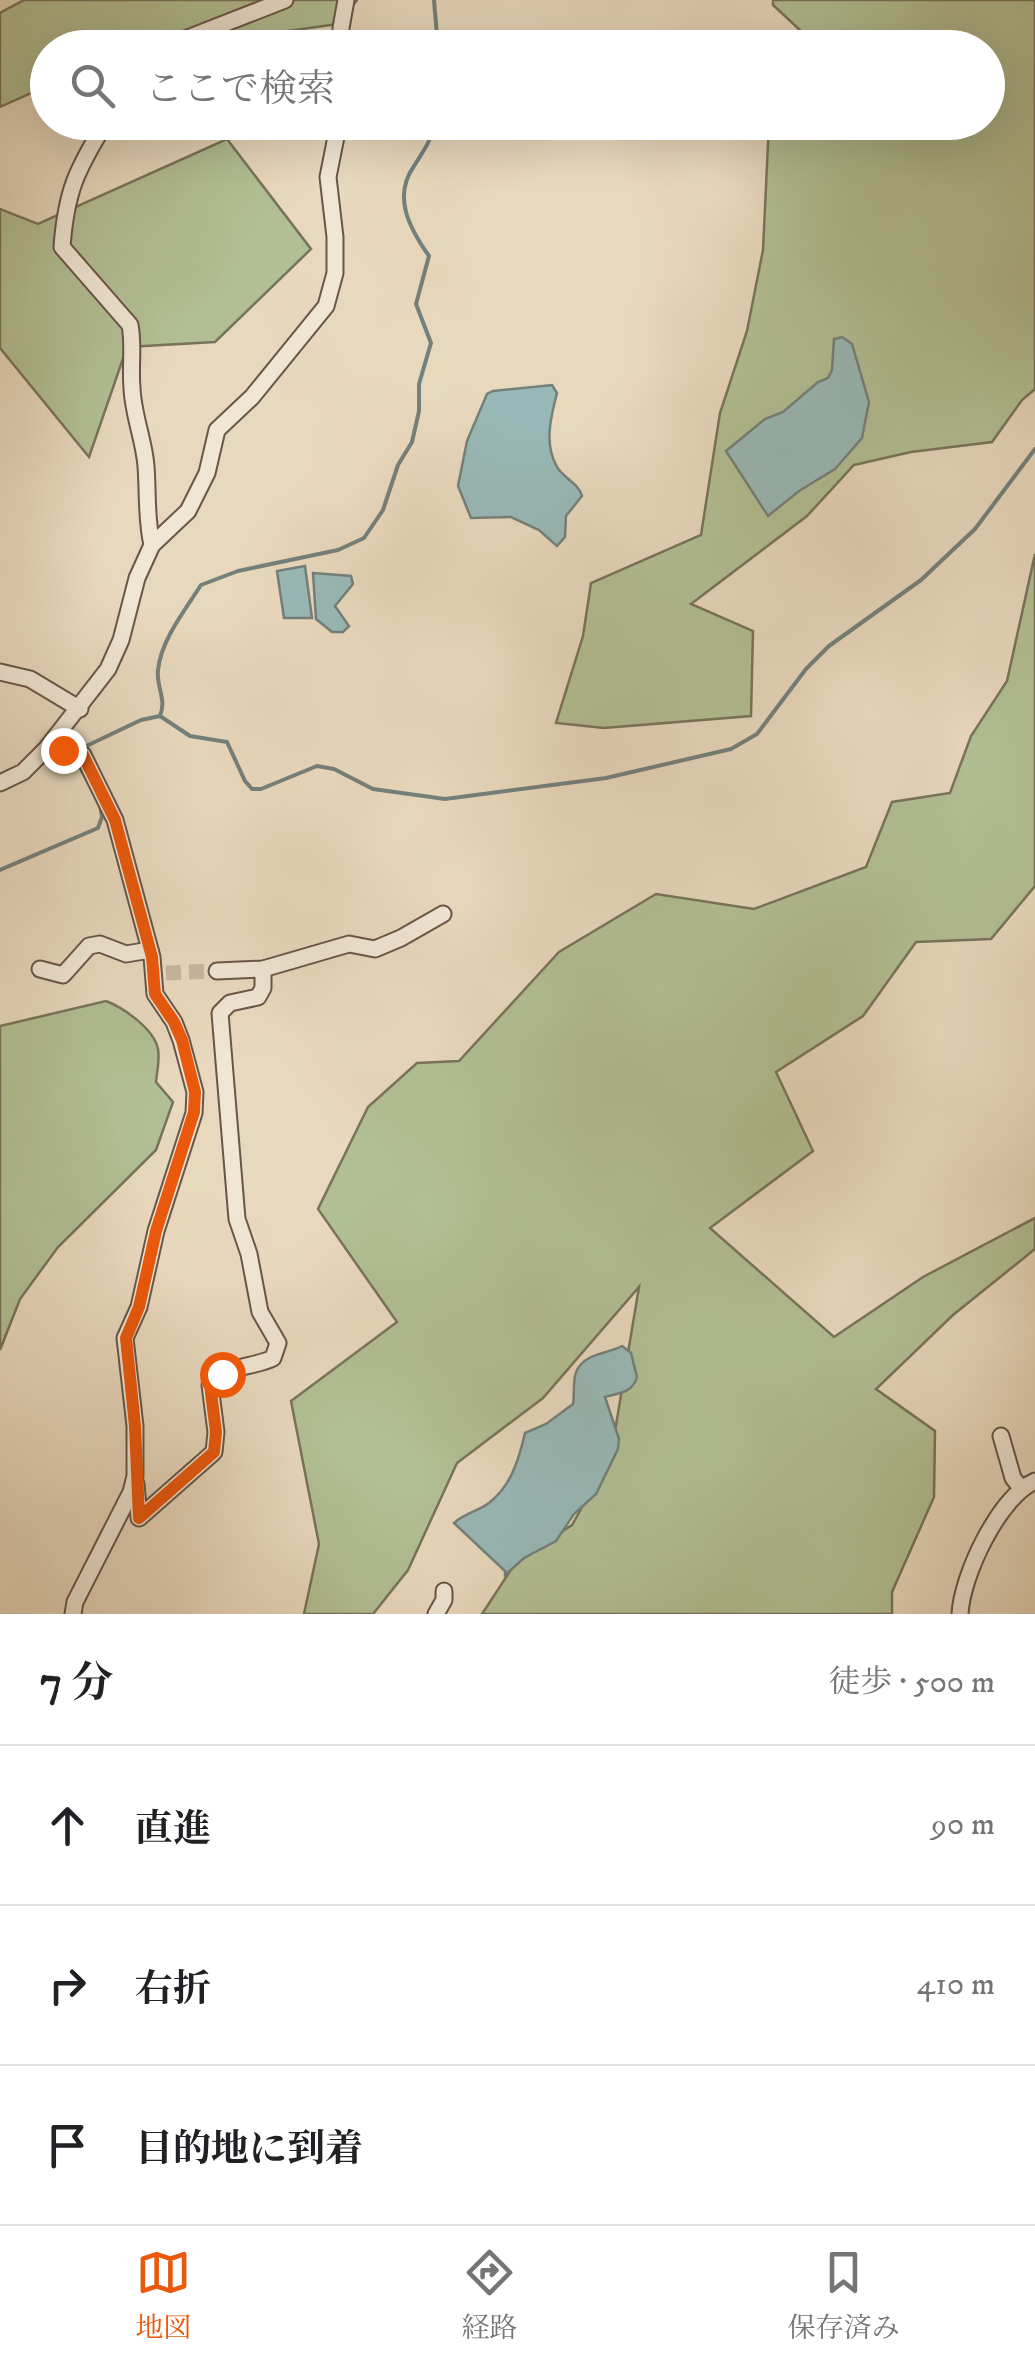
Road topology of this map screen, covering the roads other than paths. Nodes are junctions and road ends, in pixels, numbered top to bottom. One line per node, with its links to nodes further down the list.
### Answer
1 (285, 0): 3 (street)
2 (346, 0): 4 (street)
3 (208, 30)
4 (340, 30)
5 (94, 140): 7 (street)
6 (335, 140): 7 (street)
7 (152, 545): 9 (street)
8 (0, 672): 9 (street)
9 (80, 708): 10 (street)
10 (55, 749): 11 (street); 13 (street)
11 (0, 783)
12 (443, 914): 15 (street)
13 (150, 950): 14 (street); 18 (street)
14 (40, 968)
15 (262, 968): 16 (street); 18 (street)
16 (217, 970)
17 (1002, 1436): 19 (street)
18 (135, 1476): 21 (street)
19 (1028, 1484): 23 (street)
20 (444, 1590): 22 (street)
21 (73, 1614)
22 (436, 1614)
23 (960, 1614)

